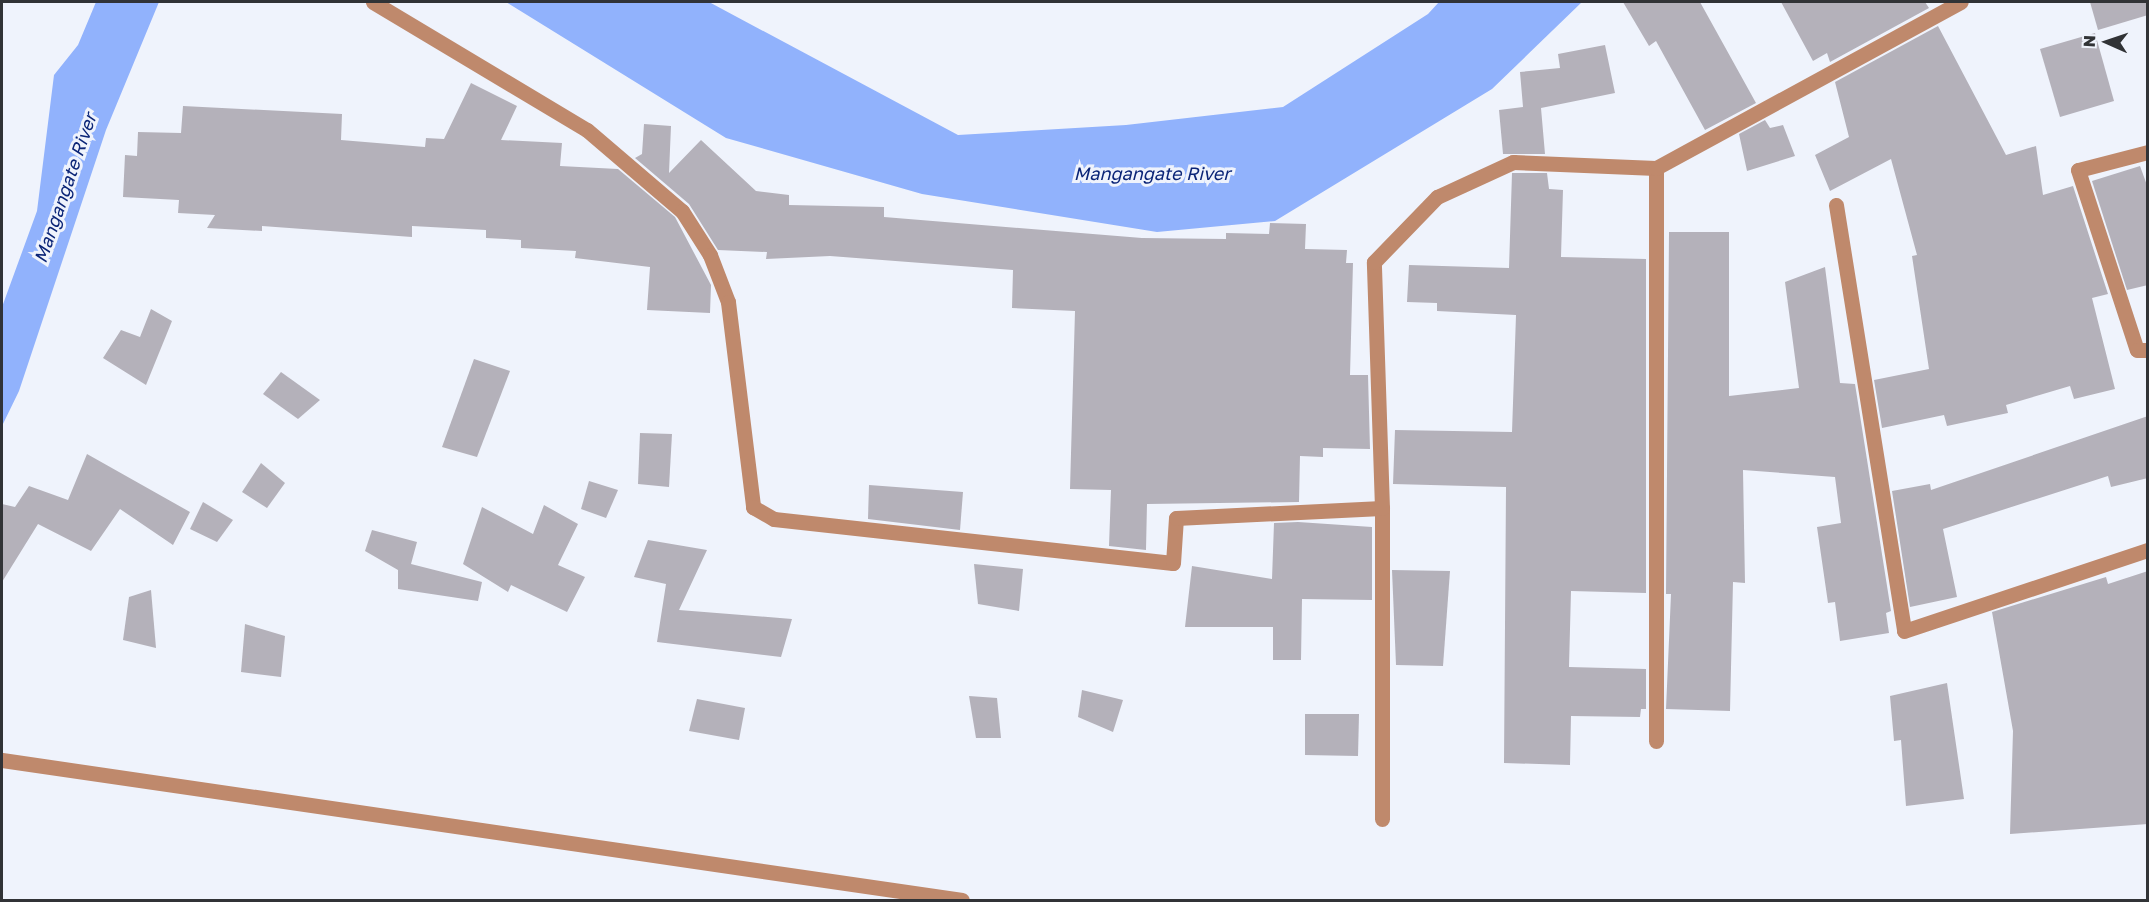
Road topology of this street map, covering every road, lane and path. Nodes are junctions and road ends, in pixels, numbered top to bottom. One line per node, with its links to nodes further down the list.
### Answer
1 (373, 2): 7 (street)
2 (1961, 2): 4 (street)
3 (2148, 152): 6 (street)
4 (1656, 168): 7 (street); 9 (street)
5 (1836, 205): 8 (street)
6 (2148, 350)
7 (1382, 508): 11 (street)
8 (2148, 549)
9 (1656, 741)
10 (2, 760): 12 (street)
11 (1382, 819)
12 (962, 900)

